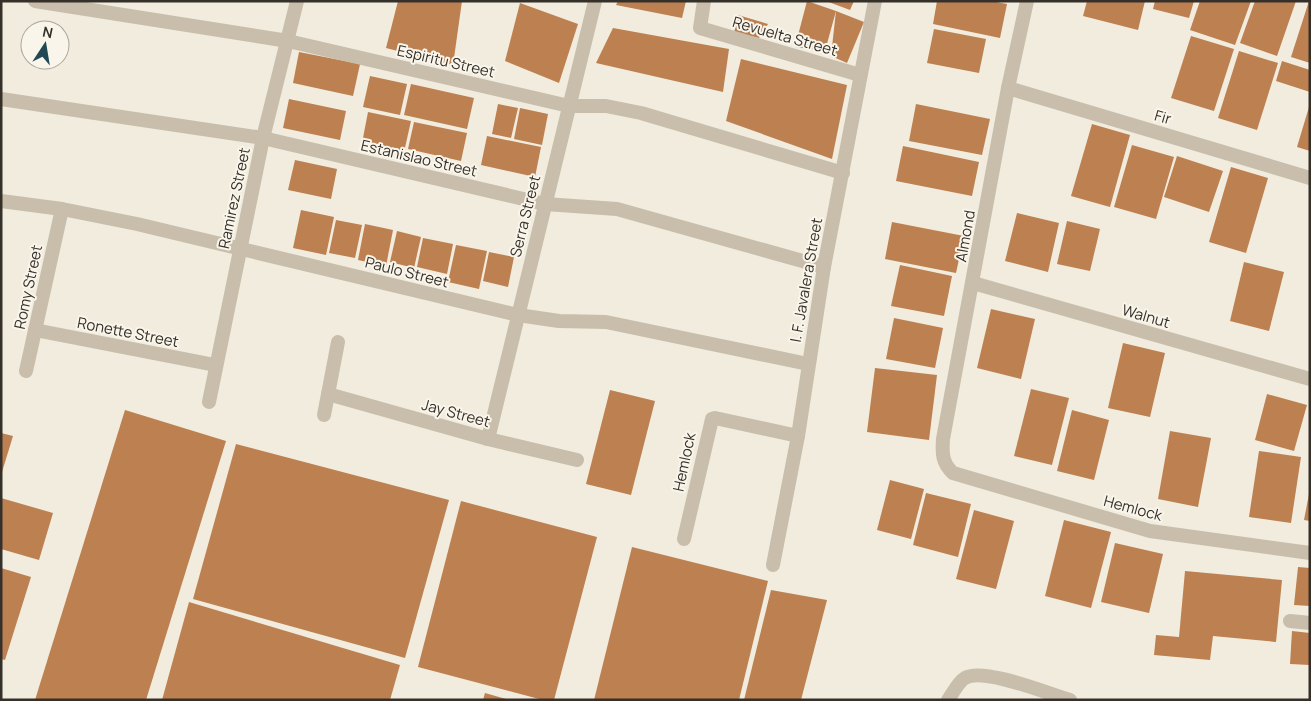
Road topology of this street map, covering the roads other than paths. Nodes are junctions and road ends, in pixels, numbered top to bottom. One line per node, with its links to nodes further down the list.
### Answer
1 (34, 1): 7 (street, Espiritu Street)
2 (297, 1): 7 (street, Ramirez Street)
3 (595, 1): 11 (street, Serra Street)
4 (704, 1): 8 (street, Revuelta Street)
5 (875, 1): 8 (street, I. F. Javalera Street)
6 (1027, 1): 9 (street, Almond)
7 (288, 41): 11 (street, Espiritu Street); 12 (street, Ramirez Street)
8 (860, 75): 13 (street, I. F. Javalera Street)
9 (1008, 88): 14 (street, Fir); 20 (street, Almond)
10 (1, 99): 12 (street, Estanislao Street)
11 (569, 106): 13 (street, Espiritu Street); 16 (street, Serra Street)
12 (263, 138): 16 (street, Estanislao Street); 18 (street, Ramirez Street)
13 (843, 173): 19 (street, I. F. Javalera Street)
14 (1310, 178)
15 (1, 201): 17 (street, Paulo Street)
16 (545, 204): 19 (street, Estanislao Street); 21 (street, Serra Street)
17 (62, 209): 18 (street, Paulo Street); 22 (street, Romy Street)
18 (240, 248): 21 (street, Paulo Street); 25 (street, Ramirez Street)
19 (824, 267): 24 (street, I. F. Javalera Street)
20 (973, 283): 27 (street, Walnut); 34 (street, Almond)
21 (518, 315): 24 (street, Paulo Street); 32 (street, Serra Street)
22 (35, 330): 25 (street, Ronette Street); 26 (street, Romy Street)
23 (338, 342): 28 (street)
24 (808, 364): 31 (street, I. F. Javalera Street)
25 (215, 365): 29 (street, Ramirez Street)
26 (26, 371)
27 (1310, 379)
28 (328, 394): 30 (street); 32 (street, Jay Street)
29 (209, 402)
30 (324, 415)
31 (798, 436): 35 (street, Hemlock); 37 (street, I. F. Javalera Street)
32 (488, 439): 33 (street, Jay Street)
33 (576, 460)
34 (953, 473): 36 (street, Hemlock)
35 (684, 539)
36 (1310, 553)
37 (773, 565)
38 (1290, 621): 39 (street)
39 (1310, 623)
40 (948, 700): 41 (street)
41 (1070, 700)

